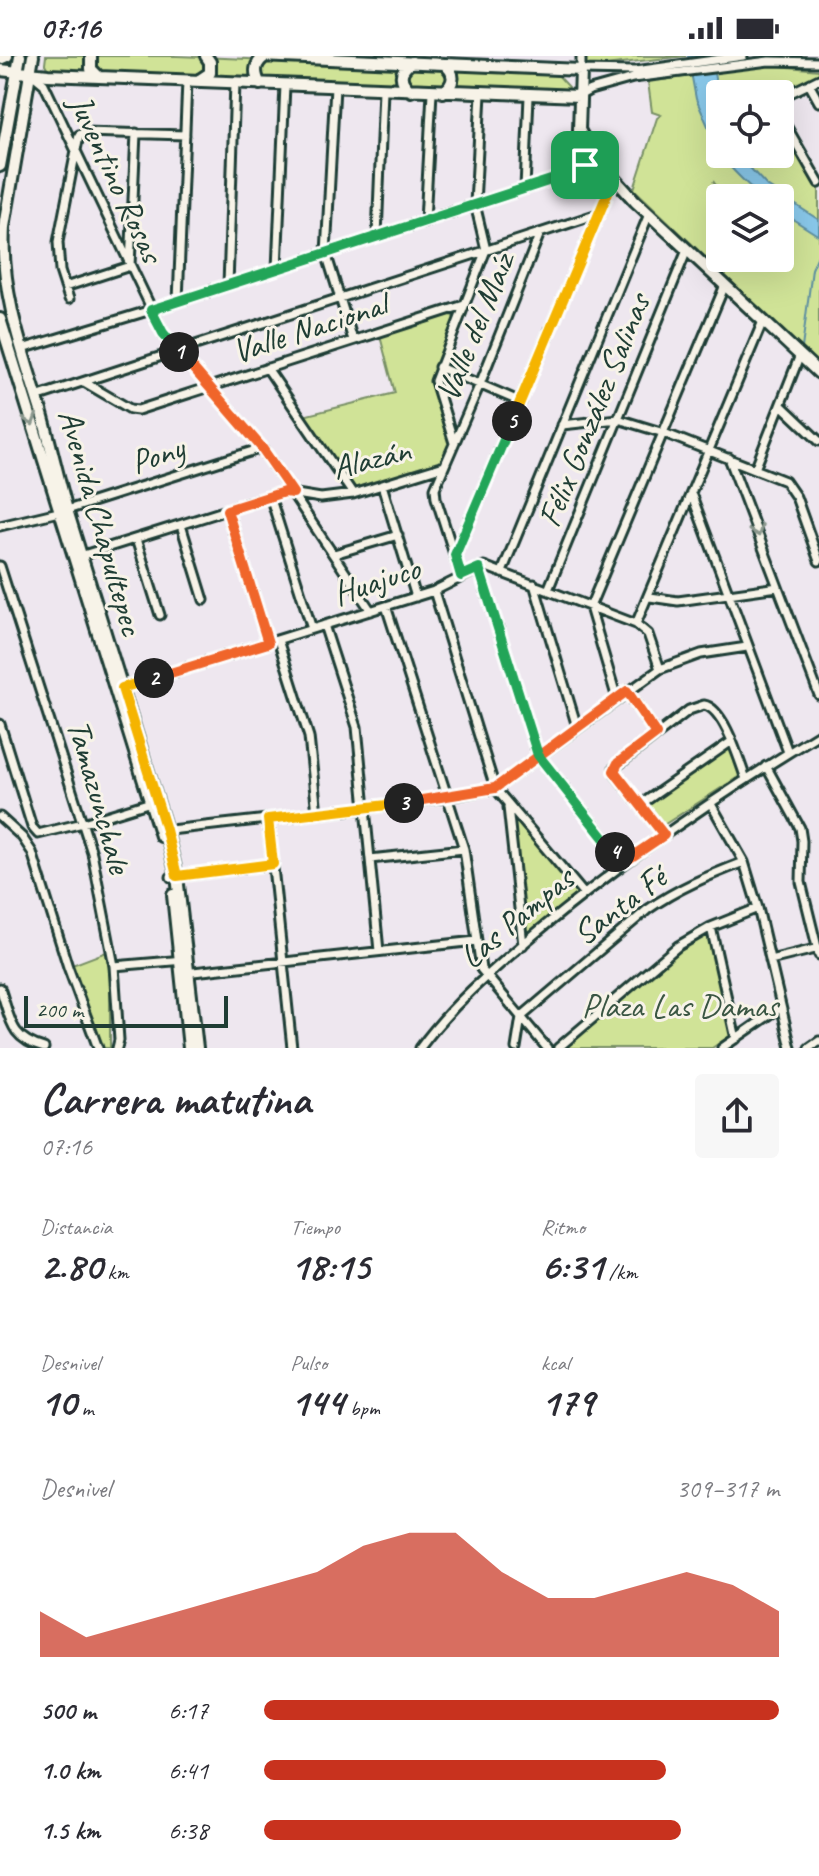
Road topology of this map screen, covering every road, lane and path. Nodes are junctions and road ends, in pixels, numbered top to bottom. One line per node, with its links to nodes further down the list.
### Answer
1 (7, 56): 9 (main road)
2 (20, 56): 17 (main road)
3 (33, 56): 20 (main road, Avenida Chapultepec)
4 (91, 56): 22 (main road)
5 (206, 56): 24 (main road)
6 (263, 56): 12 (main road); 26 (main road)
7 (581, 56): 18 (street)
8 (743, 56): 19 (street)
9 (0, 59)
10 (433, 60): 12 (main road); 15 (main road)
11 (482, 61): 13 (main road); 15 (main road)
12 (412, 62): 31 (main road)
13 (530, 62): 18 (main road)
14 (819, 62): 19 (street)
15 (444, 64): 33 (main road)
16 (0, 70): 17 (main road)
17 (17, 70): 20 (main road); 34 (main road)
18 (581, 70): 19 (street); 37 (main road)
19 (669, 70): 37 (street)
20 (29, 73): 22 (main road); 42 (street, Juventino Rosas); 52 (main road, Avenida Chapultepec)
21 (0, 77): 34 (main road)
22 (99, 77): 24 (main road)
23 (819, 79): 27 (street)
24 (192, 81): 25 (main road); 40 (street)
25 (235, 83): 26 (main road); 60 (street)
26 (260, 84): 28 (main road)
27 (809, 84): 32 (street); 38 (street)
28 (285, 85): 29 (main road); 59 (street)
29 (335, 87): 30 (main road); 57 (street)
30 (383, 90): 31 (main road); 54 (street)
31 (411, 91): 33 (main road)
32 (794, 91)
33 (438, 92): 35 (main road); 51 (street)
34 (13, 94): 44 (main road)
35 (481, 94): 36 (main road); 48 (street)
36 (529, 96): 37 (main road); 47 (street)
37 (579, 96): 43 (main road)
38 (819, 102)
39 (136, 133): 40 (street); 42 (street); 58 (street)
40 (185, 135): 65 (street)
41 (794, 139): 46 (street)
42 (75, 152): 58 (street, Juventino Rosas); 62 (street)
43 (595, 158): 45 (main road); 47 (street)
44 (0, 166)
45 (614, 178): 49 (street); 50 (main road)
46 (819, 183)
47 (525, 188): 48 (street)
48 (475, 204): 51 (street); 55 (street)
49 (598, 214): 53 (street); 82 (street)
50 (649, 214): 56 (main road); 85 (street)
51 (425, 221): 54 (street)
52 (2, 222): 67 (main road, Avenida Chapultepec)
53 (540, 233): 55 (street); 79 (street, Valle del Maíz)
54 (377, 236): 57 (street)
55 (486, 250): 63 (street); 66 (street)
56 (687, 250): 61 (main road); 84 (street, Félix González Salinas)
57 (326, 253): 59 (street); 63 (street)
58 (130, 266): 62 (street); 68 (street, Juventino Rosas)
59 (277, 269): 60 (street)
60 (228, 285): 65 (street)
61 (725, 285): 69 (main road); 86 (street)
62 (65, 287): 64 (street)
63 (339, 298): 71 (street); 73 (street)
64 (69, 299)
65 (178, 301): 68 (street)
66 (464, 305): 71 (street, Valle Nacional); 75 (street)
67 (11, 310): 70 (main road); 72 (main road, Avenida Chapultepec)
68 (151, 310): 72 (street); 73 (street, Juventino Rosas)
69 (763, 321): 74 (main road); 90 (street)
70 (0, 322): 72 (main road); 100 (main road, Avenida Chapultepec, one-way to 100)
71 (353, 340): 76 (street, Valle Nacional)
72 (22, 349): 81 (main road, Avenida Chapultepec)
73 (178, 351): 78 (street); 80 (street, Juventino Rosas)
74 (800, 355): 77 (main road); 83 (street)
75 (439, 367): 79 (street); 88 (street)
76 (267, 368): 80 (street, Valle Nacional); 96 (street)
77 (819, 373)
78 (84, 382): 80 (street, Valle Nacional); 81 (street)
79 (480, 384): 82 (street); 88 (street, Valle del Maíz)
80 (211, 387): 89 (street, Juventino Rosas)
81 (36, 397): 100 (main road, Avenida Chapultepec)
82 (521, 402): 106 (street)
83 (781, 405): 87 (street); 93 (street)
84 (618, 419): 85 (street); 86 (street); 115 (street, Félix González Salinas)
85 (562, 425): 111 (street)
86 (664, 433): 90 (street); 122 (street)
87 (819, 441)
88 (454, 443): 92 (street, Valle del Maíz)
89 (262, 448): 95 (street, Juventino Rosas); 100 (street, Pony)
90 (710, 451): 91 (street); 97 (street)
91 (729, 458): 93 (street); 114 (street, one-way to 114)
92 (444, 466): 94 (street, Alazán); 106 (street, Valle del Maíz)
93 (755, 469): 108 (street)
94 (382, 485): 96 (street, Alazán); 103 (street)
95 (293, 493): 96 (street, Alazán); 98 (street, Alazán); 105 (street, Juventino Rosas)
96 (353, 494)
97 (691, 495): 117 (street); 119 (street)
98 (270, 496): 99 (street, Alazán); 127 (street)
99 (227, 510): 101 (street, Alazán); 129 (street)
100 (63, 511): 102 (street, Pony); 107 (main road, Avenida Chapultepec)
101 (181, 525): 104 (street, Alazán); 120 (street)
102 (0, 526)
103 (398, 535): 105 (street); 118 (street)
104 (136, 539): 107 (street, Alazán); 124 (street)
105 (334, 554): 123 (street, Juventino Rosas)
106 (455, 555): 112 (street, Valle del Maíz)
107 (77, 557): 132 (main road, Avenida Chapultepec)
108 (819, 561)
109 (0, 566): 155 (street, Tamazunchale)
110 (479, 568): 111 (street); 112 (street, Huajuco); 142 (street)
111 (502, 572): 113 (street)
112 (461, 576): 116 (street, Huajuco)
113 (534, 584): 115 (street); 137 (street)
114 (778, 587): 117 (street); 134 (street)
115 (548, 590): 122 (street)
116 (434, 591): 118 (street, Huajuco); 145 (street)
117 (728, 594): 119 (street); 130 (street)
118 (416, 597): 121 (street, Huajuco)
119 (650, 597): 125 (street)
120 (204, 600)
121 (386, 606): 123 (street, Huajuco); 146 (street)
122 (590, 607): 125 (street); 135 (street)
123 (371, 611): 126 (street, Huajuco)
124 (160, 615)
125 (636, 624): 131 (street)
126 (324, 625): 127 (street, Huajuco); 151 (street)
127 (312, 629): 128 (street, Huajuco)
128 (278, 640): 129 (street, Huajuco); 152 (street)
129 (268, 643): 132 (street, Huajuco)
130 (747, 647): 131 (street); 141 (street)
131 (660, 669): 133 (street)
132 (118, 690): 147 (main road, Avenida Chapultepec)
133 (627, 691): 135 (street); 138 (street)
134 (819, 695)
135 (617, 699): 137 (street)
136 (0, 724): 155 (street)
137 (577, 727): 142 (street)
138 (656, 734): 140 (street); 150 (street)
139 (819, 734): 141 (street, Las Pampas)
140 (732, 741): 144 (street); 150 (street)
141 (788, 752): 143 (street, Las Pampas)
142 (538, 755): 145 (street); 160 (street)
143 (766, 766): 144 (street, Las Pampas); 170 (street)
144 (746, 779): 148 (street, Las Pampas)
145 (495, 788): 146 (street); 149 (street)
146 (448, 797): 151 (street); 158 (street)
147 (154, 801): 155 (street); 156 (main road, Avenida Chapultepec)
148 (711, 804): 157 (street, Las Pampas); 161 (street)
149 (508, 805): 164 (street); 168 (street)
150 (640, 805): 157 (street)
151 (365, 808): 152 (street); 159 (street)
152 (317, 813): 154 (street)
153 (0, 817): 184 (street)
154 (268, 819): 156 (street); 162 (street)
155 (83, 823): 174 (street, Tamazunchale)
156 (163, 830): 163 (main road, Avenida Chapultepec)
157 (664, 835): 160 (street, Las Pampas)
158 (464, 849): 159 (street); 167 (street)
159 (370, 859): 169 (street)
160 (624, 862): 164 (street, Las Pampas)
161 (744, 862): 165 (street); 179 (street, Santa Fé)
162 (273, 864): 163 (street); 173 (street)
163 (174, 876): 171 (main road, Avenida Chapultepec)
164 (584, 894): 168 (street, Las Pampas)
165 (758, 908): 166 (street); 172 (street)
166 (711, 927): 180 (street); 192 (street)
167 (476, 941): 169 (street); 176 (street)
168 (523, 945): 176 (street, Las Pampas)
169 (379, 951): 173 (street)
170 (819, 951): 172 (street)
171 (183, 960): 174 (street); 175 (main road, Avenida Chapultepec)
172 (770, 960): 178 (street)
173 (283, 962): 175 (street); 188 (street)
174 (114, 966): 185 (street, Tamazunchale)
175 (184, 973): 186 (main road); 187 (main road, Avenida Chapultepec)
176 (485, 976): 179 (street); 189 (street, Las Pampas)
177 (0, 988): 182 (street)
178 (781, 1007): 180 (street); 194 (street)
179 (521, 1017): 190 (street); 191 (street)
180 (736, 1039): 193 (street)
181 (819, 1041): 195 (street)
182 (25, 1045): 183 (street)
183 (44, 1048)
184 (98, 1048)
185 (117, 1048)
186 (189, 1048)
187 (197, 1048)
188 (292, 1048)
189 (420, 1048)
190 (516, 1048)
191 (547, 1048)
192 (558, 1048)
193 (722, 1048)
194 (791, 1048)
195 (809, 1048)

